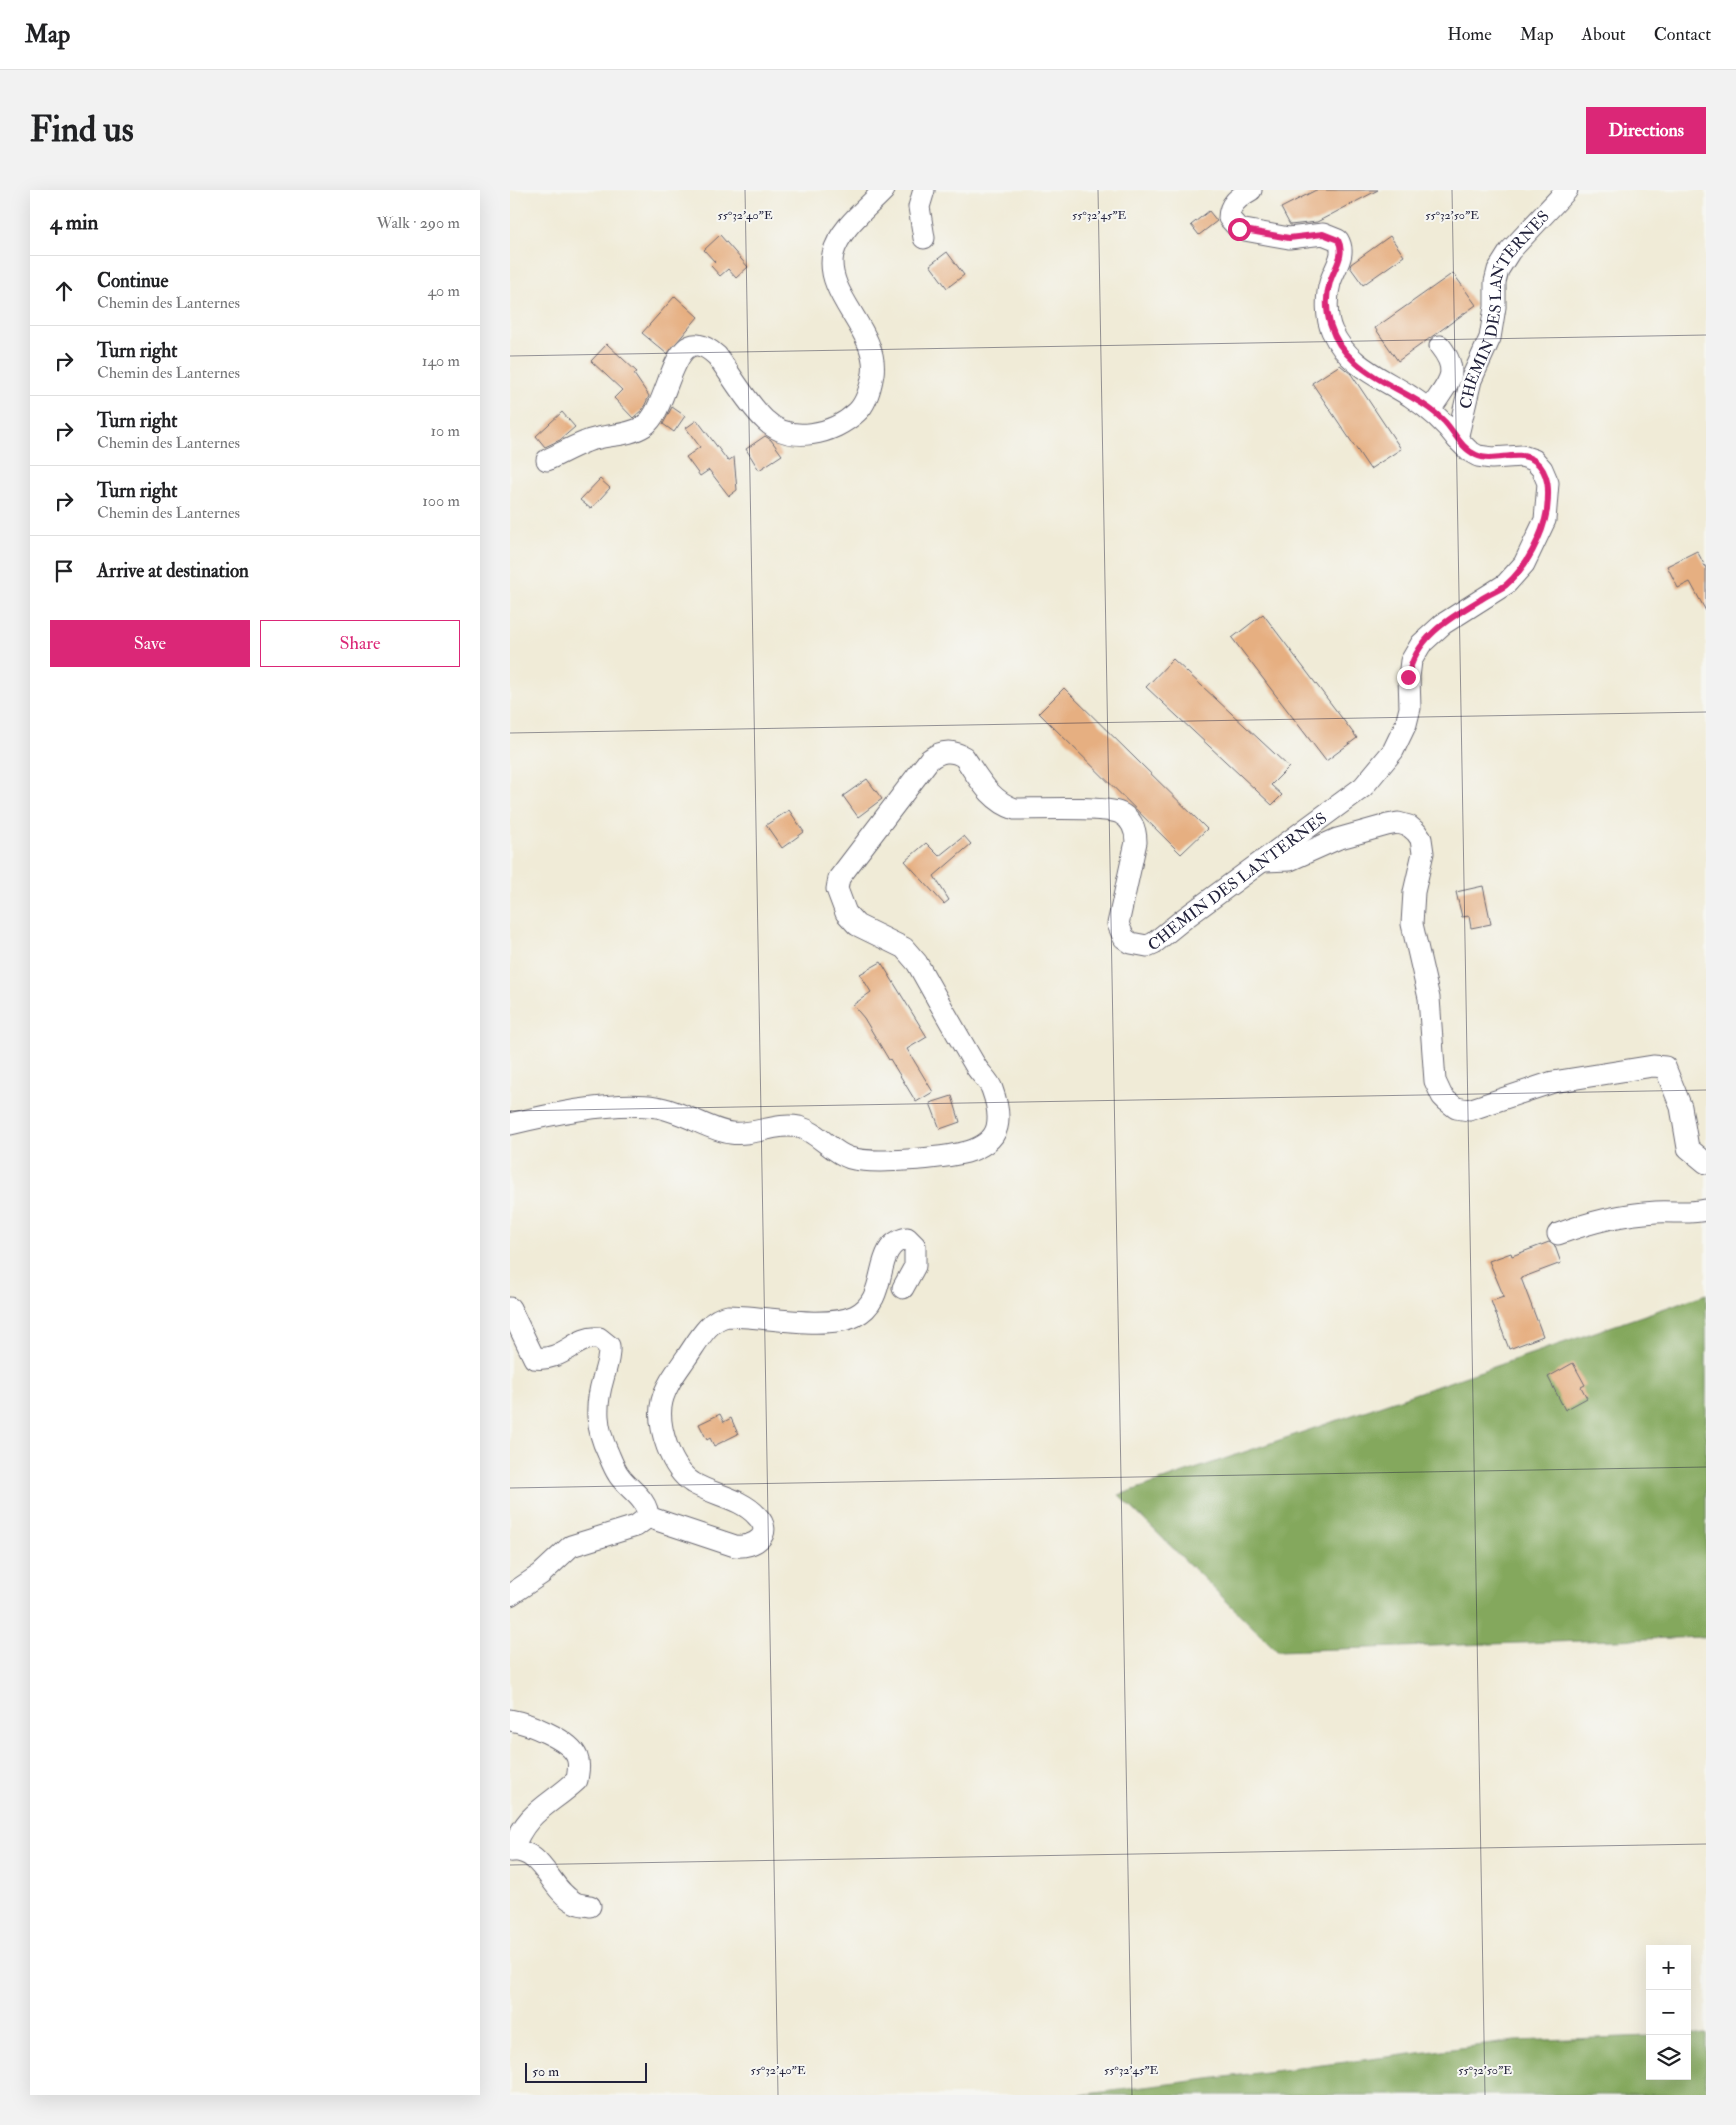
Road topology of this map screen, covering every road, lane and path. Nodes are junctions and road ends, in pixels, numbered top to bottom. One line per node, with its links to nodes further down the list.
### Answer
1 (884, 190): 9 (street)
2 (924, 190): 5 (street)
3 (1250, 190): 7 (street, CHEMIN DES LANTERNES)
4 (1567, 190): 8 (street, CHEMIN DES LANTERNES)
5 (924, 238)
6 (1440, 346): 7 (street, CHEMIN DES LANTERNES)
7 (1430, 410): 8 (street, CHEMIN DES LANTERNES)
8 (1457, 439): 10 (street, CHEMIN DES LANTERNES)
9 (547, 460)
10 (1264, 861): 11 (street, CHEMIN DES LANTERNES); 12 (street)
11 (510, 1124)
12 (1706, 1162)
13 (1706, 1210): 14 (street)
14 (1558, 1234)
15 (903, 1288): 17 (street)
16 (510, 1308): 17 (street)
17 (648, 1517): 18 (street)
18 (510, 1595)
19 (510, 1720): 20 (street)
20 (511, 1851): 21 (street)
21 (590, 1906)

